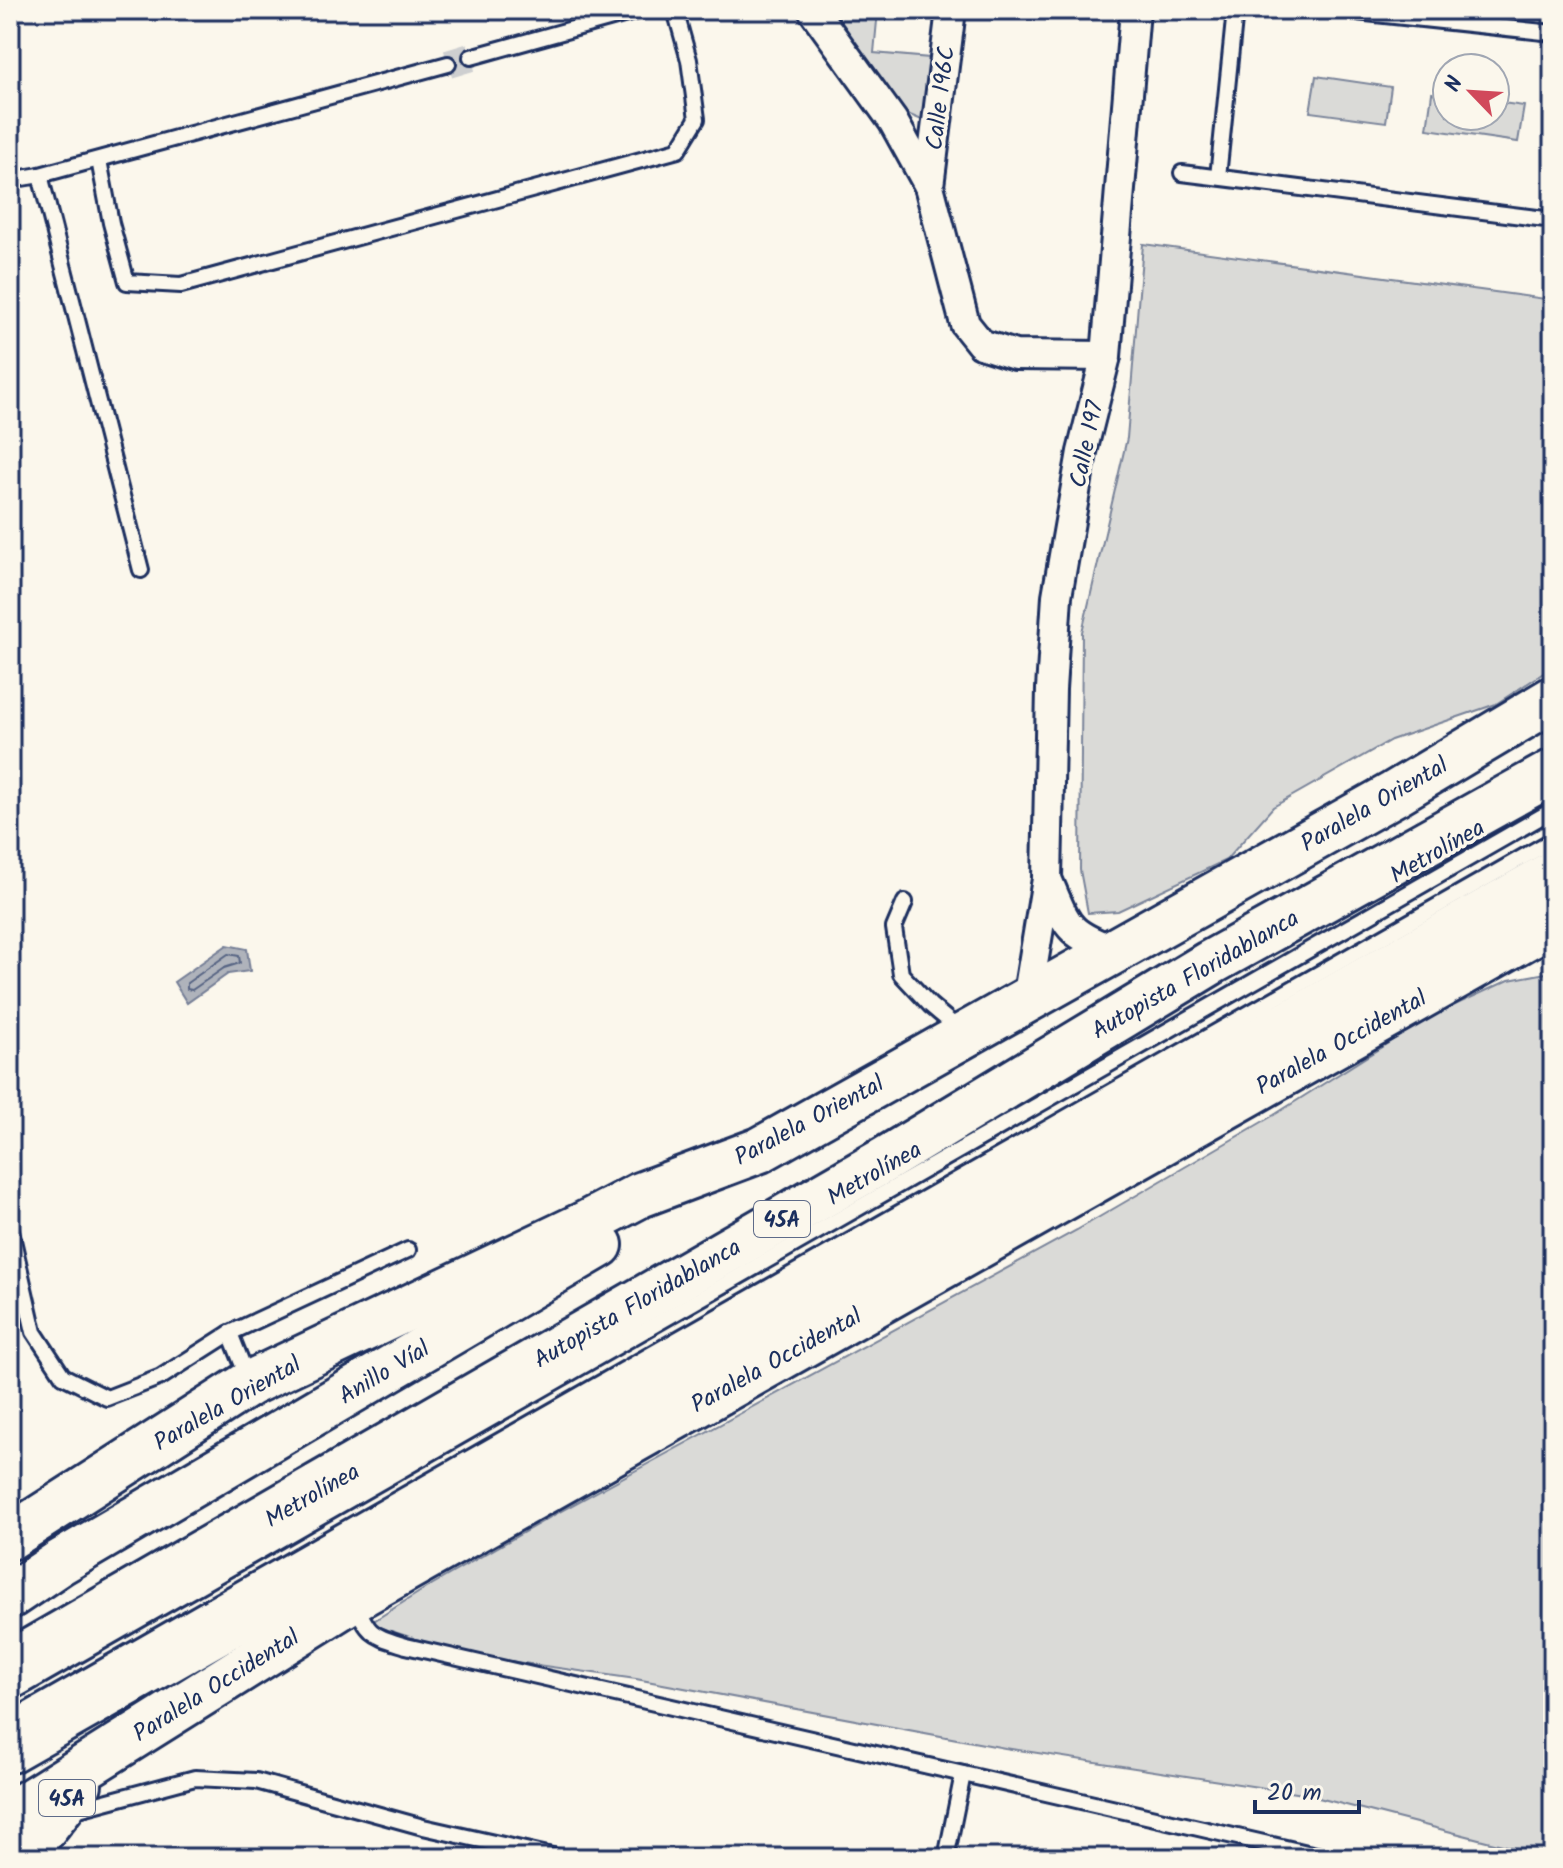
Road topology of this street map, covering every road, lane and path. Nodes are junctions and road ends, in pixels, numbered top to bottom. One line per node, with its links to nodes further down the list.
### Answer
1 (641, 10): 9 (lane)
2 (675, 10): 11 (lane)
3 (813, 10): 16 (street, Calle 196C)
4 (951, 10): 16 (street, Calle 196C)
5 (1135, 10): 18 (street, Calle 197)
6 (1235, 10): 14 (lane)
7 (1338, 10): 8 (lane)
8 (1553, 33)
9 (471, 57)
10 (448, 64): 11 (lane)
11 (99, 160): 13 (lane)
12 (1182, 173): 14 (lane)
13 (40, 175): 15 (lane); 19 (lane)
14 (1218, 177): 17 (lane)
15 (10, 180)
16 (929, 186): 18 (street, Calle 196C)
17 (1553, 220)
18 (1106, 356): 26 (street, Calle 197)
19 (141, 570)
20 (1553, 699): 22 (highway, Paralela Oriental)
21 (1553, 772): 31 (highway, Autopista Floridablanca / 45A)
22 (1394, 794): 29 (highway, Paralela Oriental); 31 (highway)
23 (1553, 810): 44 (lane, Metrolínea)
24 (1553, 840): 45 (lane, Metrolínea)
25 (1553, 873): 47 (highway)
26 (1047, 879): 29 (street, Calle 197); 33 (street, Calle 197)
27 (905, 902): 34 (lane)
28 (1553, 922): 32 (highway, Paralela Occidental / 45A)
29 (1115, 951): 33 (highway, Paralela Oriental)
30 (1553, 953): 32 (highway)
31 (1210, 963): 43 (highway, Autopista Floridablanca / 45A)
32 (1474, 967): 42 (highway, Paralela Occidental / 45A)
33 (1027, 1000): 34 (highway, Paralela Oriental)
34 (966, 1035): 35 (highway, Paralela Oriental)
35 (760, 1150): 39 (highway, Paralela Oriental); 41 (highway, Anillo Víal)
36 (10, 1227): 38 (lane)
37 (408, 1250): 38 (lane)
38 (230, 1333): 39 (lane)
39 (250, 1383): 40 (highway, Paralela Oriental)
40 (11, 1533)
41 (10, 1596)
42 (353, 1599): 46 (highway, Paralela Occidental / 45A); 48 (lane)
43 (10, 1663)
44 (10, 1694)
45 (10, 1720)
46 (120, 1745): 49 (highway, Paralela Occidental / 45A); 50 (highway, 45A)
47 (10, 1750)
48 (963, 1774): 53 (lane); 54 (lane)
49 (10, 1814)
50 (54, 1815): 51 (highway, 45A); 52 (lane)
51 (21, 1858)
52 (561, 1858)
53 (946, 1858)
54 (1329, 1858)

